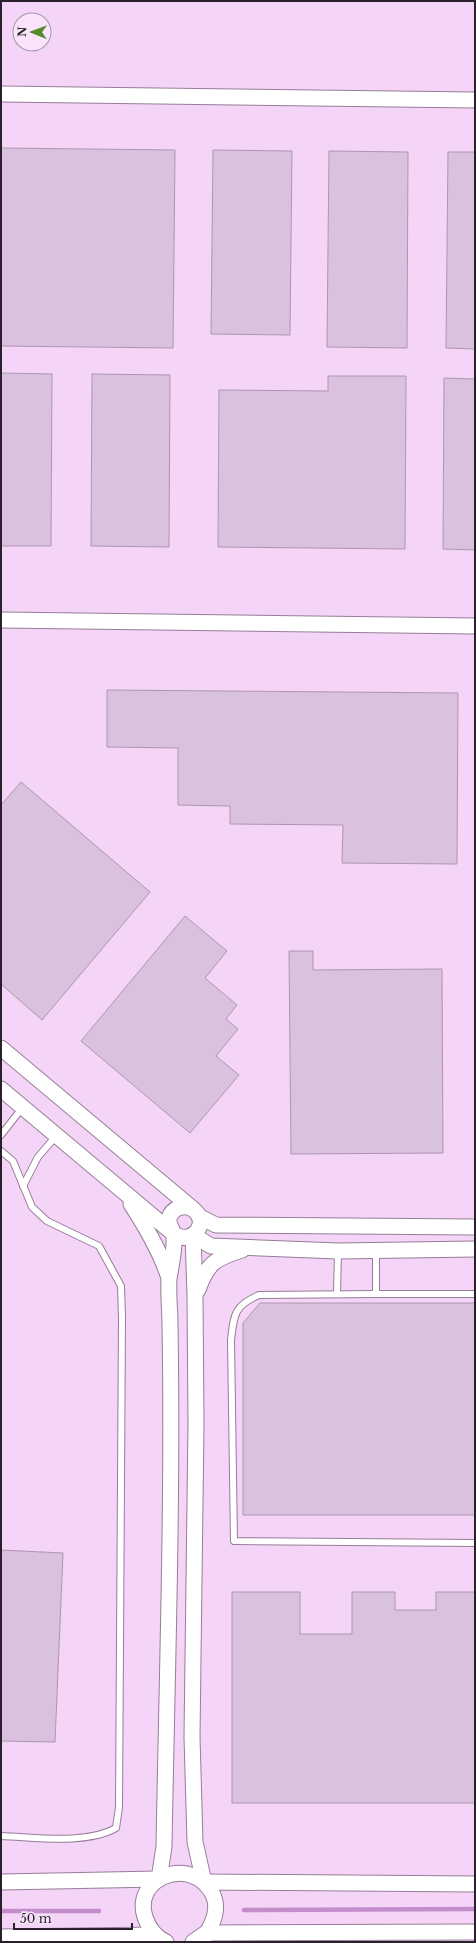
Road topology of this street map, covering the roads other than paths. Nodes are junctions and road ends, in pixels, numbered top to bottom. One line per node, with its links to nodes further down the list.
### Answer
1 (1, 94): 2 (street)
2 (475, 100)
3 (1, 620): 4 (street)
4 (475, 626)
5 (1, 1048): 13 (street)
6 (1, 1089): 7 (street)
7 (23, 1107): 8 (lane); 9 (street)
8 (1, 1135)
9 (57, 1135): 11 (lane); 12 (street)
10 (1, 1151): 11 (lane)
11 (23, 1186): 27 (lane)
12 (123, 1192): 15 (street); 21 (street)
13 (197, 1213): 14 (street); 15 (street); 16 (street)
14 (475, 1227)
15 (174, 1234): 16 (street); 21 (street)
16 (193, 1236): 17 (street); 25 (street)
17 (252, 1247): 19 (street); 25 (street)
18 (475, 1249): 20 (street)
19 (338, 1251): 20 (street); 22 (lane)
20 (376, 1251): 23 (lane)
21 (169, 1280): 28 (street)
22 (338, 1294): 23 (lane); 26 (lane)
23 (376, 1294): 24 (lane)
24 (475, 1294)
25 (195, 1296): 30 (street)
26 (475, 1543)
27 (1, 1836)
28 (158, 1879): 29 (street); 30 (street); 35 (street)
29 (1, 1882)
30 (204, 1882): 31 (street); 34 (street)
31 (475, 1884)
32 (475, 1932): 34 (street)
33 (1, 1937): 35 (street)
34 (204, 1938): 36 (street)
35 (159, 1940)
36 (193, 1942)

